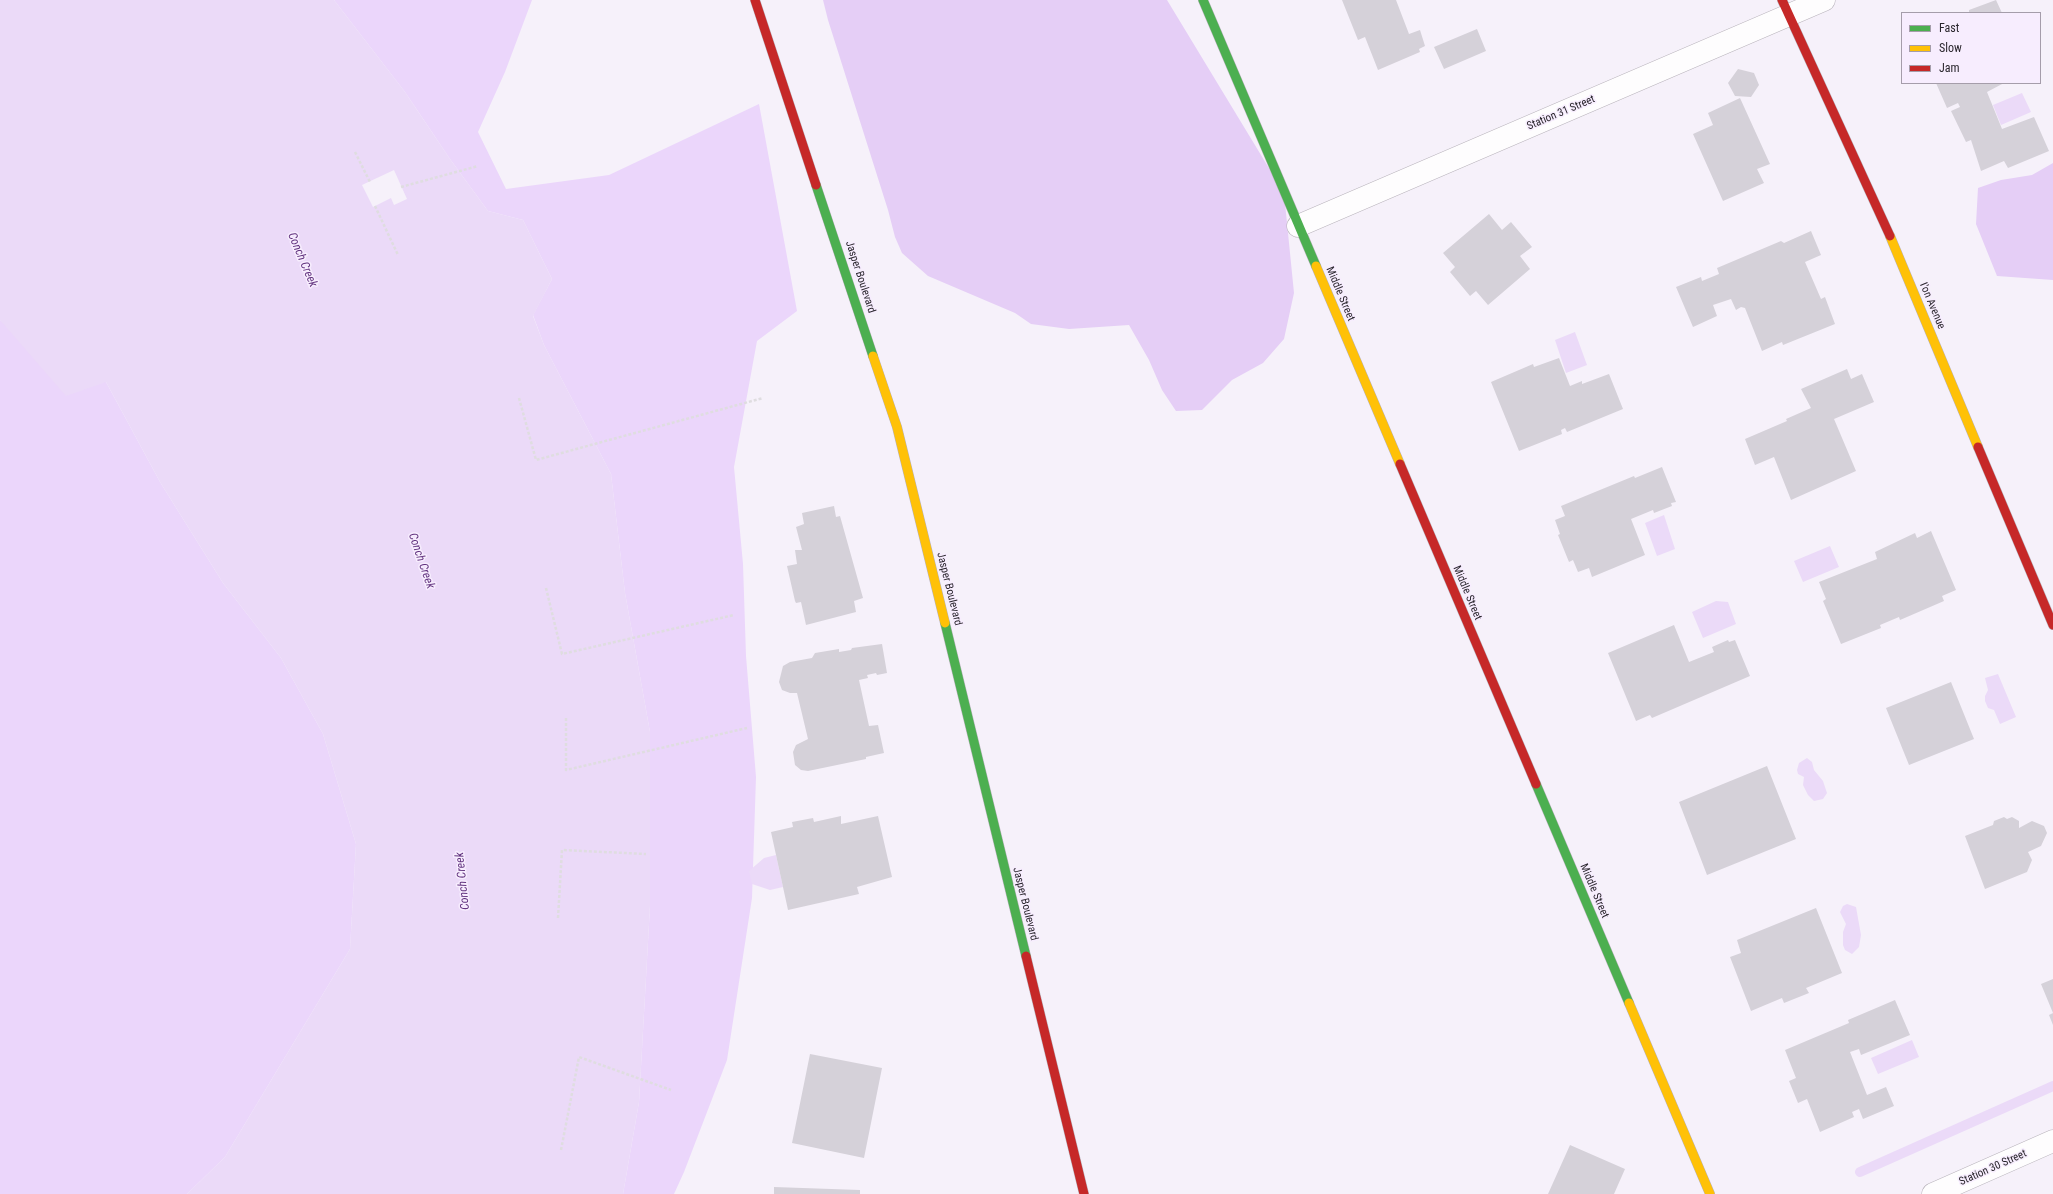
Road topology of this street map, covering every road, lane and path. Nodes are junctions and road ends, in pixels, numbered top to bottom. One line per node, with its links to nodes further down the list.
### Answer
1 (755, 0): 24 (street, Jasper Boulevard)
2 (1203, 0): 10 (street, Middle Street)
3 (1824, 0): 4 (street, Station 31 Street)
4 (1785, 7): 10 (street, Station 31 Street); 16 (street, I'on Avenue)
5 (355, 152): 7 (path)
6 (478, 166): 8 (path)
7 (370, 182)
8 (401, 187)
9 (375, 206): 11 (path)
10 (1298, 226): 25 (street, Middle Street)
11 (398, 255)
12 (519, 398): 13 (path)
13 (763, 398)
14 (546, 588): 15 (path)
15 (734, 615)
16 (2053, 625)
17 (566, 718): 18 (path)
18 (747, 728)
19 (646, 854): 20 (path)
20 (558, 918)
21 (671, 1090): 23 (path)
22 (2053, 1141): 26 (street, Station 30 Street)
23 (561, 1150)
24 (1084, 1194)
25 (1710, 1194)
26 (1932, 1194)

